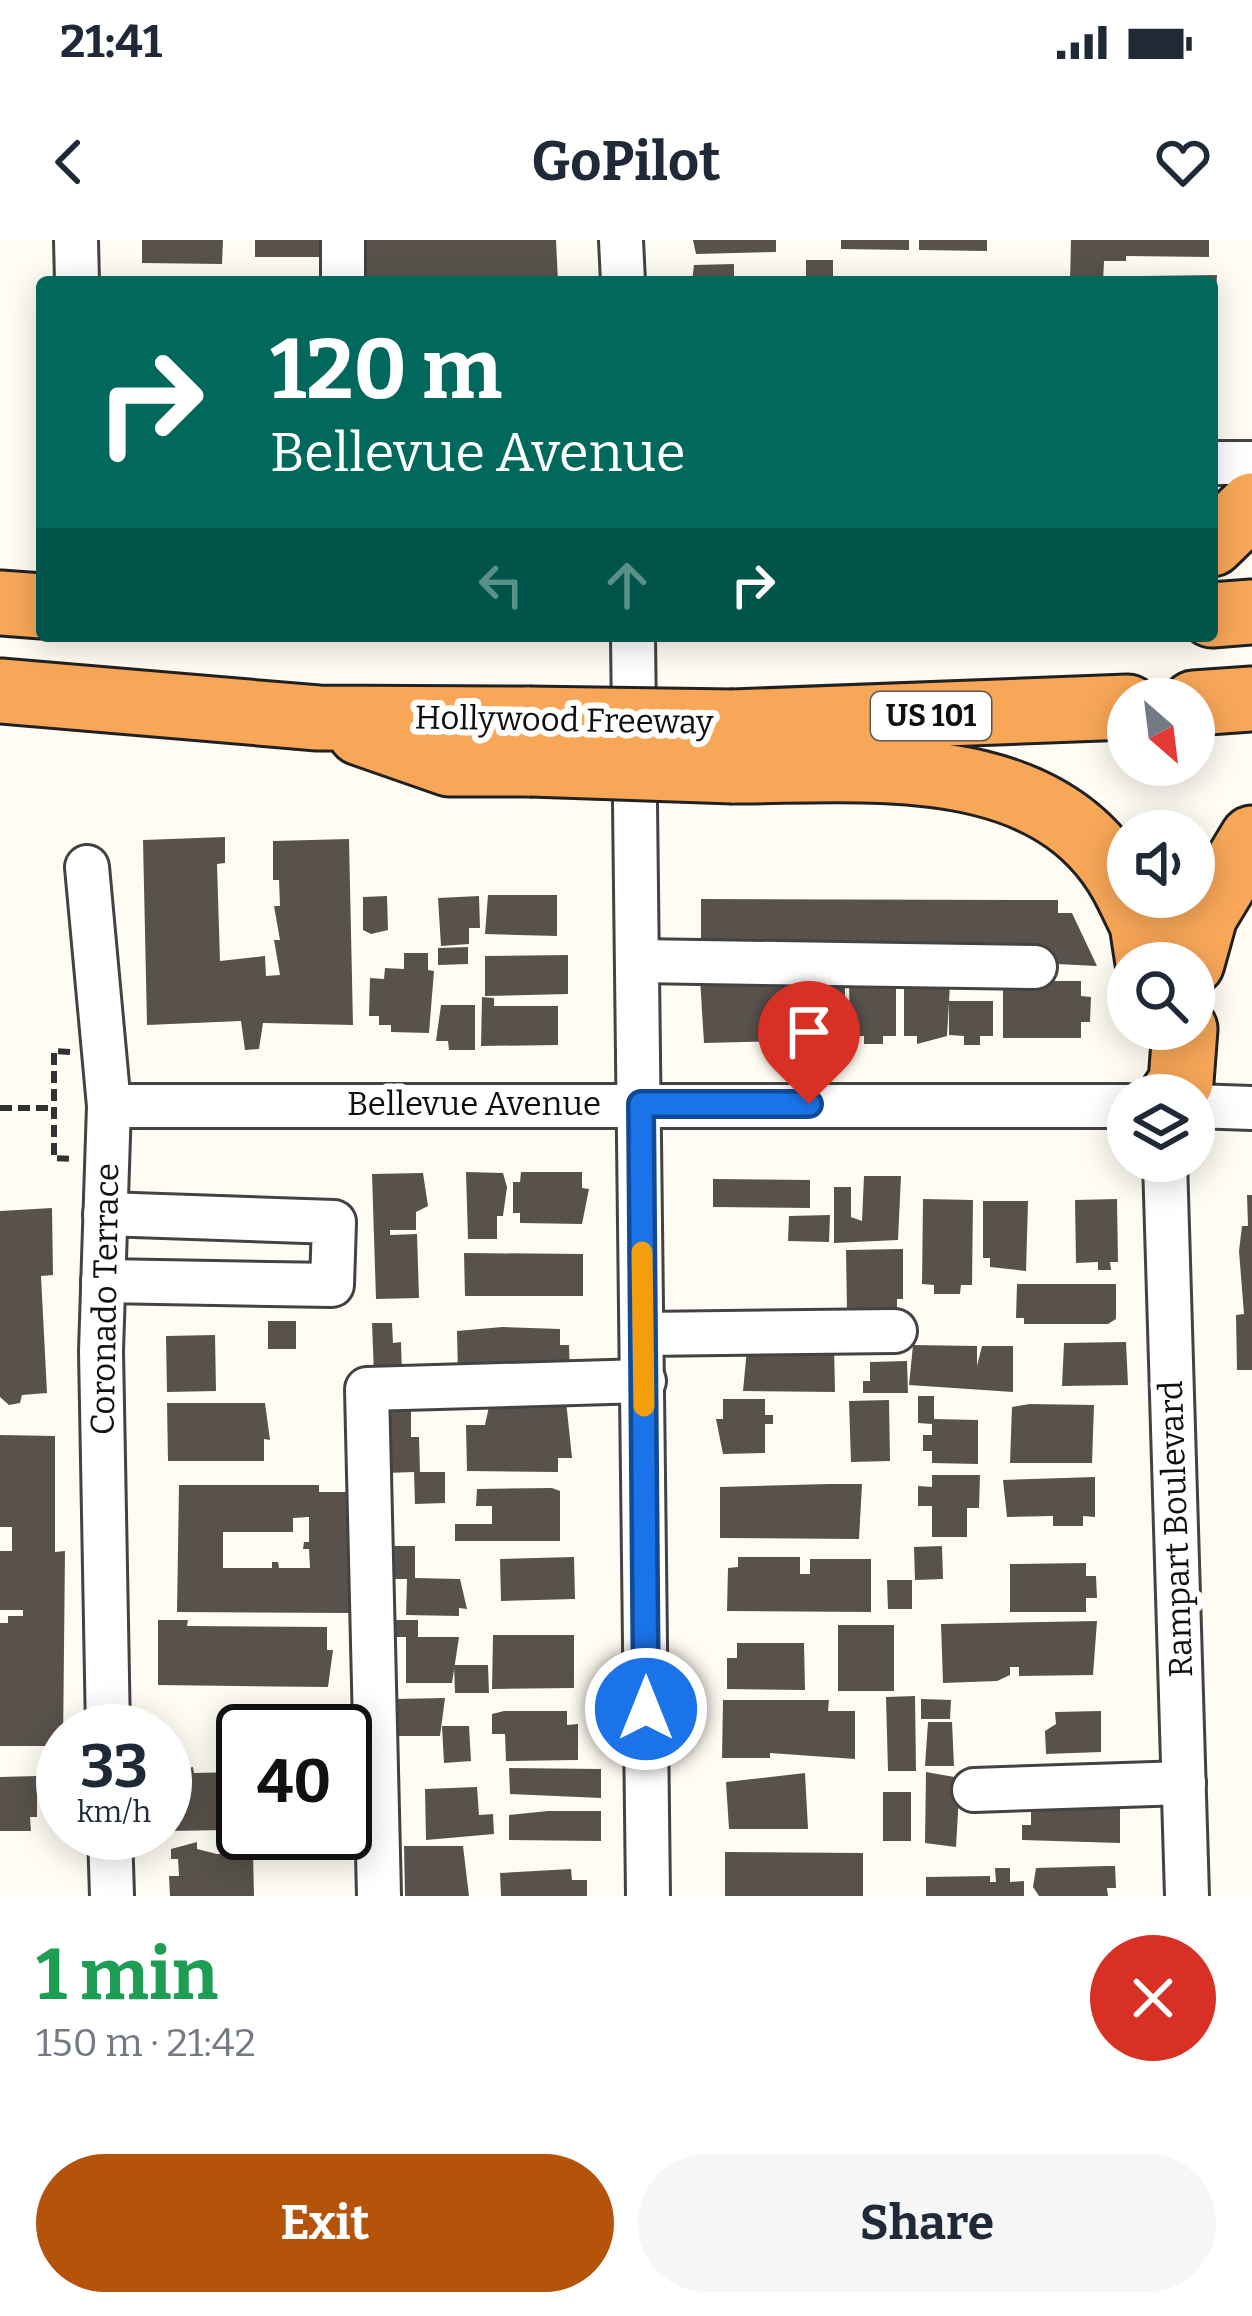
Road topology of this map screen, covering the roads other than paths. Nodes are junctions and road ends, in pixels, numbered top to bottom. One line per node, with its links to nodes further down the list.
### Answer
1 (76, 240): 4 (street)
2 (343, 240): 5 (street)
3 (621, 240): 6 (street)
4 (76, 276)
5 (343, 276)
6 (622, 276)
7 (1218, 463): 8 (street)
8 (1252, 463)
9 (1252, 505): 10 (highway)
10 (1218, 538)
11 (0, 603): 12 (highway)
12 (36, 606)
13 (1252, 612): 14 (highway)
14 (1218, 615)
15 (633, 642): 25 (street)
16 (0, 691): 20 (highway, Hollywood Freeway / US 101, bridge)
17 (1252, 699): 18 (highway)
18 (1215, 702)
19 (1107, 709): 20 (highway, Hollywood Freeway / US 101)
20 (733, 747): 22 (highway)
21 (1252, 838): 24 (highway)
22 (1107, 863)
23 (87, 867): 28 (street, Coronado Terrace)
24 (1197, 942)
25 (638, 961): 26 (street); 27 (street)
26 (1035, 968)
27 (641, 1104): 28 (street, Bellevue Avenue); 29 (street, Bellevue Avenue); 36 (street)
28 (109, 1106): 33 (street, Coronado Terrace)
29 (1107, 1106)
30 (1215, 1107): 31 (street)
31 (1252, 1108)
32 (1167, 1182): 39 (street, Rampart Boulevard)
33 (105, 1214): 34 (street, Coronado Terrace); 34 (street)
34 (103, 1281): 38 (street, Coronado Terrace)
35 (895, 1331): 36 (street)
36 (643, 1334): 37 (street)
37 (644, 1382): 43 (street); 44 (street)
38 (108, 1704)
39 (1184, 1783): 40 (street); 45 (street, Rampart Boulevard)
40 (974, 1790)
41 (111, 1860): 42 (street)
42 (112, 1896)
43 (380, 1896)
44 (648, 1896)
45 (1187, 1896)

